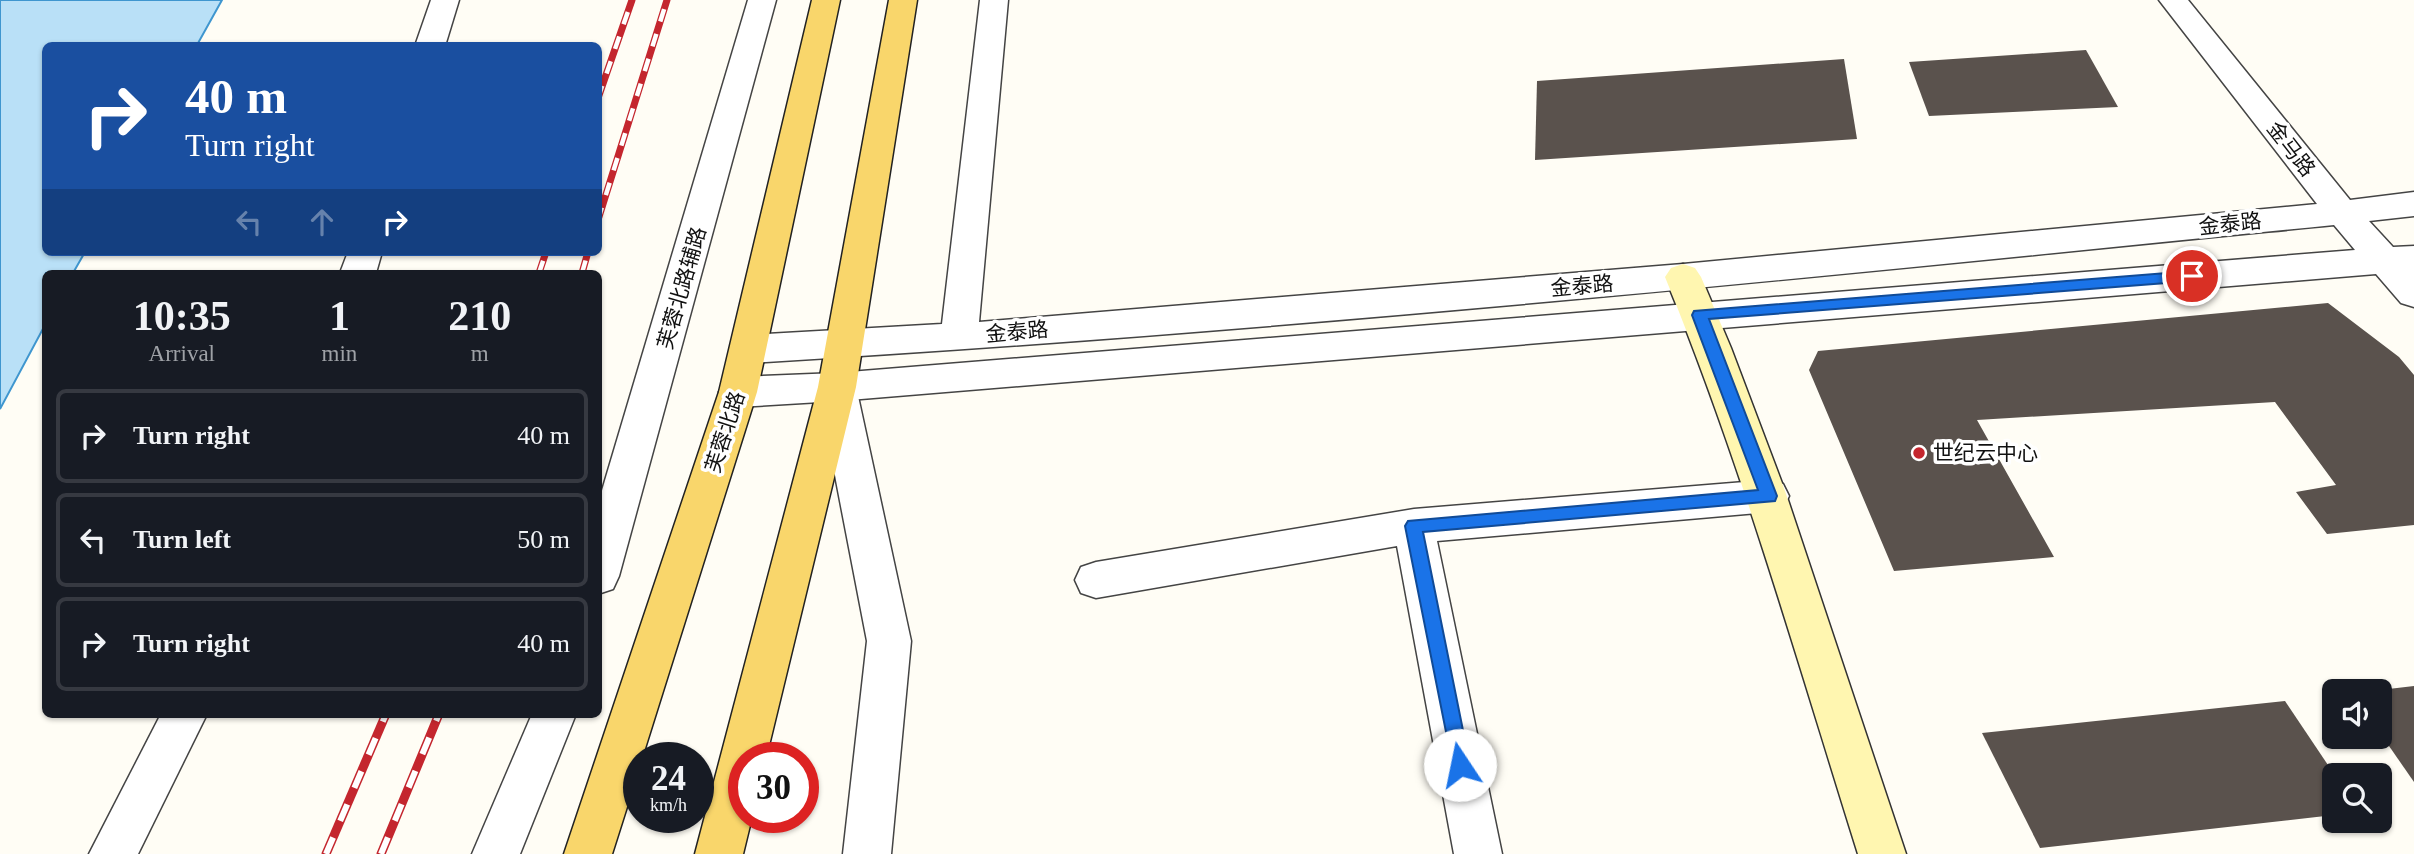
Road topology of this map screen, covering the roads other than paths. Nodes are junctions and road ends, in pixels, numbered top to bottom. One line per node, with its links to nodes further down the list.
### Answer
1 (445, 0): 8 (street)
2 (762, 0): 22 (street, 芙蓉北路辅路)
3 (825, 0): 17 (main road, 芙蓉北路)
4 (903, 0): 16 (main road)
5 (994, 0): 15 (street)
6 (2173, 0): 10 (street, 金马路)
7 (2194, 0): 10 (street, 金马路)
8 (431, 42)
9 (2414, 204): 10 (street, 金泰路)
10 (2356, 211): 11 (street, 金马路); 12 (street, 金泰路)
11 (2404, 259): 13 (street, 金马路); 14 (street)
12 (1683, 277): 14 (main road); 15 (street, 金泰路)
13 (2414, 294)
14 (1700, 315): 18 (street); 20 (main road)
15 (959, 337): 16 (street, 金泰路)
16 (843, 345): 17 (street, 金泰路); 18 (main road)
17 (748, 349): 19 (main road, 芙蓉北路)
18 (837, 387): 19 (street); 29 (main road); 30 (street)
19 (738, 392): 28 (main road, 芙蓉北路)
20 (1769, 496): 21 (street); 32 (main road)
21 (1413, 526): 23 (street); 31 (street)
22 (602, 562)
23 (1096, 580)
24 (183, 718): 26 (street)
25 (552, 718): 27 (street)
26 (113, 854)
27 (496, 854)
28 (588, 854)
29 (719, 854)
30 (867, 854)
31 (1478, 854)
32 (1882, 854)

